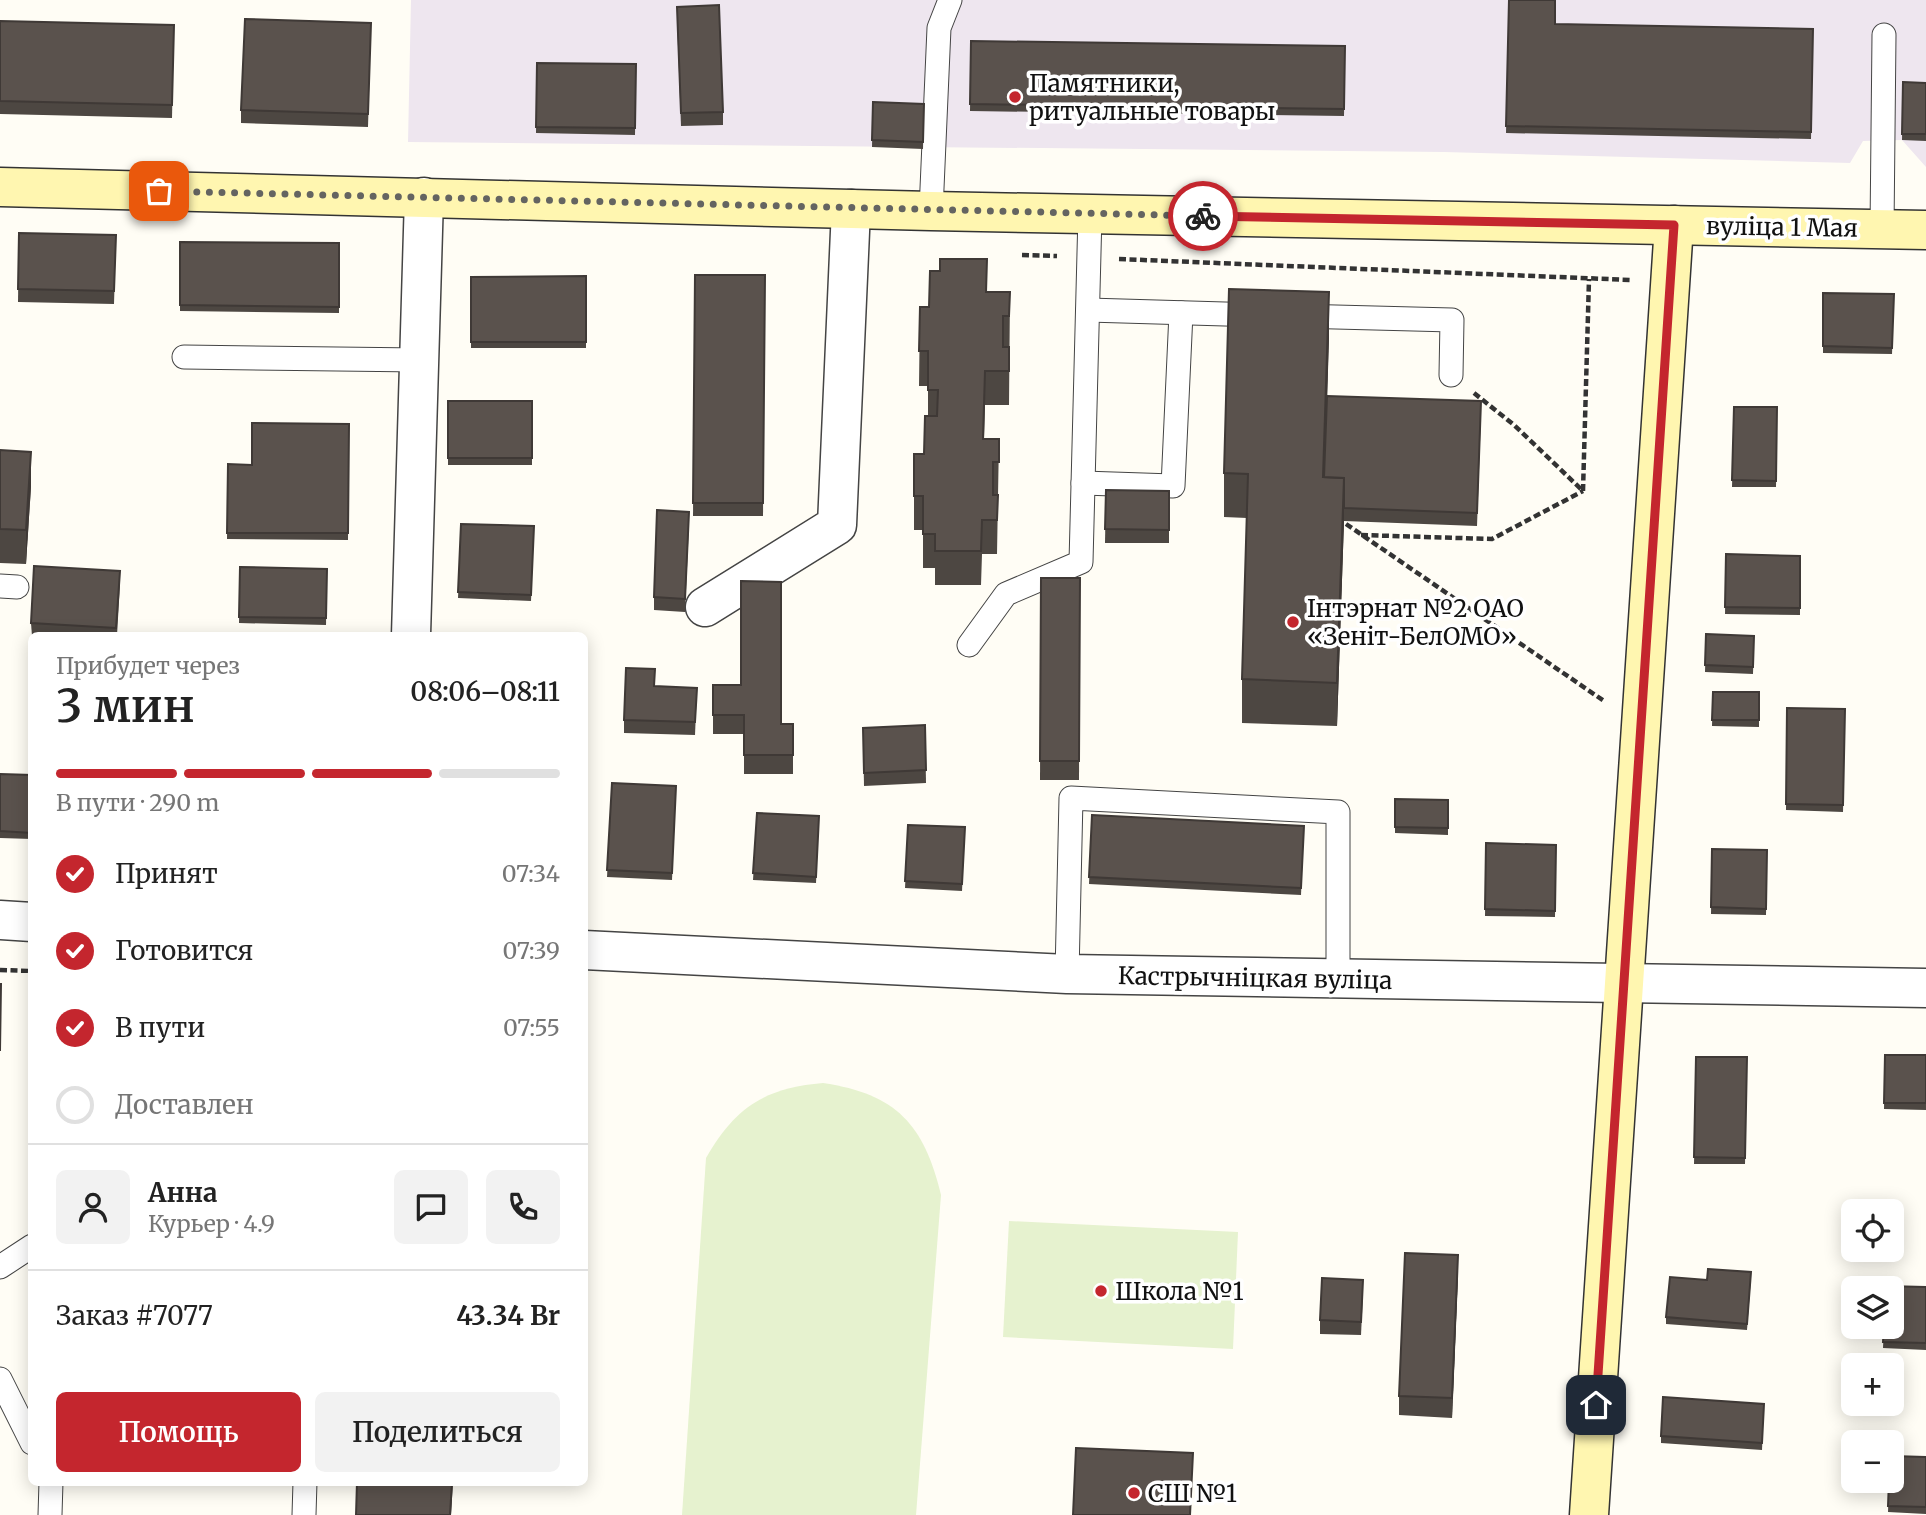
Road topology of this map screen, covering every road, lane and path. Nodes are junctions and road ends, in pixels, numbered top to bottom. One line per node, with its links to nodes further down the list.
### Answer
1 (950, 0): 6 (lane)
2 (1884, 35): 9 (lane)
3 (0, 187): 4 (main road, вуліца 1 Мая)
4 (424, 197): 5 (main road, вуліца 1 Мая); 15 (street)
5 (851, 209): 6 (main road, вуліца 1 Мая); 21 (street)
6 (931, 211): 7 (main road, вуліца 1 Мая)
7 (1090, 214): 8 (main road, вуліца 1 Мая); 11 (lane)
8 (1674, 225): 9 (main road, вуліца 1 Мая); 32 (main road)
9 (1882, 229): 10 (main road, вуліца 1 Мая)
10 (1926, 230)
11 (1089, 258): 12 (lane); 18 (path)
12 (1088, 310): 13 (lane); 17 (lane)
13 (1181, 313): 16 (lane); 17 (lane)
14 (184, 357): 15 (lane)
15 (420, 360): 22 (street)
16 (1451, 375): 18 (path)
17 (1083, 483): 23 (lane)
18 (1583, 491): 20 (path)
19 (1346, 524): 20 (path)
20 (1360, 535): 24 (path)
21 (705, 607)
22 (411, 632)
23 (969, 645)
24 (1612, 707)
25 (0, 920): 26 (street)
26 (28, 922)
27 (588, 950): 30 (street, Кастрычніцкая вуліца)
28 (0, 970): 29 (path)
29 (28, 971)
30 (1067, 974): 31 (street, Кастрычніцкая вуліца); 31 (lane)
31 (1338, 979): 32 (street, Кастрычніцкая вуліца)
32 (1623, 983): 33 (street, Кастрычніцкая вуліца); 42 (main road)
33 (1926, 988)
34 (28, 1249): 35 (lane)
35 (0, 1267)
36 (0, 1379): 37 (lane)
37 (28, 1435)
38 (51, 1486): 40 (lane)
39 (305, 1486): 41 (lane)
40 (50, 1515)
41 (304, 1515)
42 (1589, 1515)

